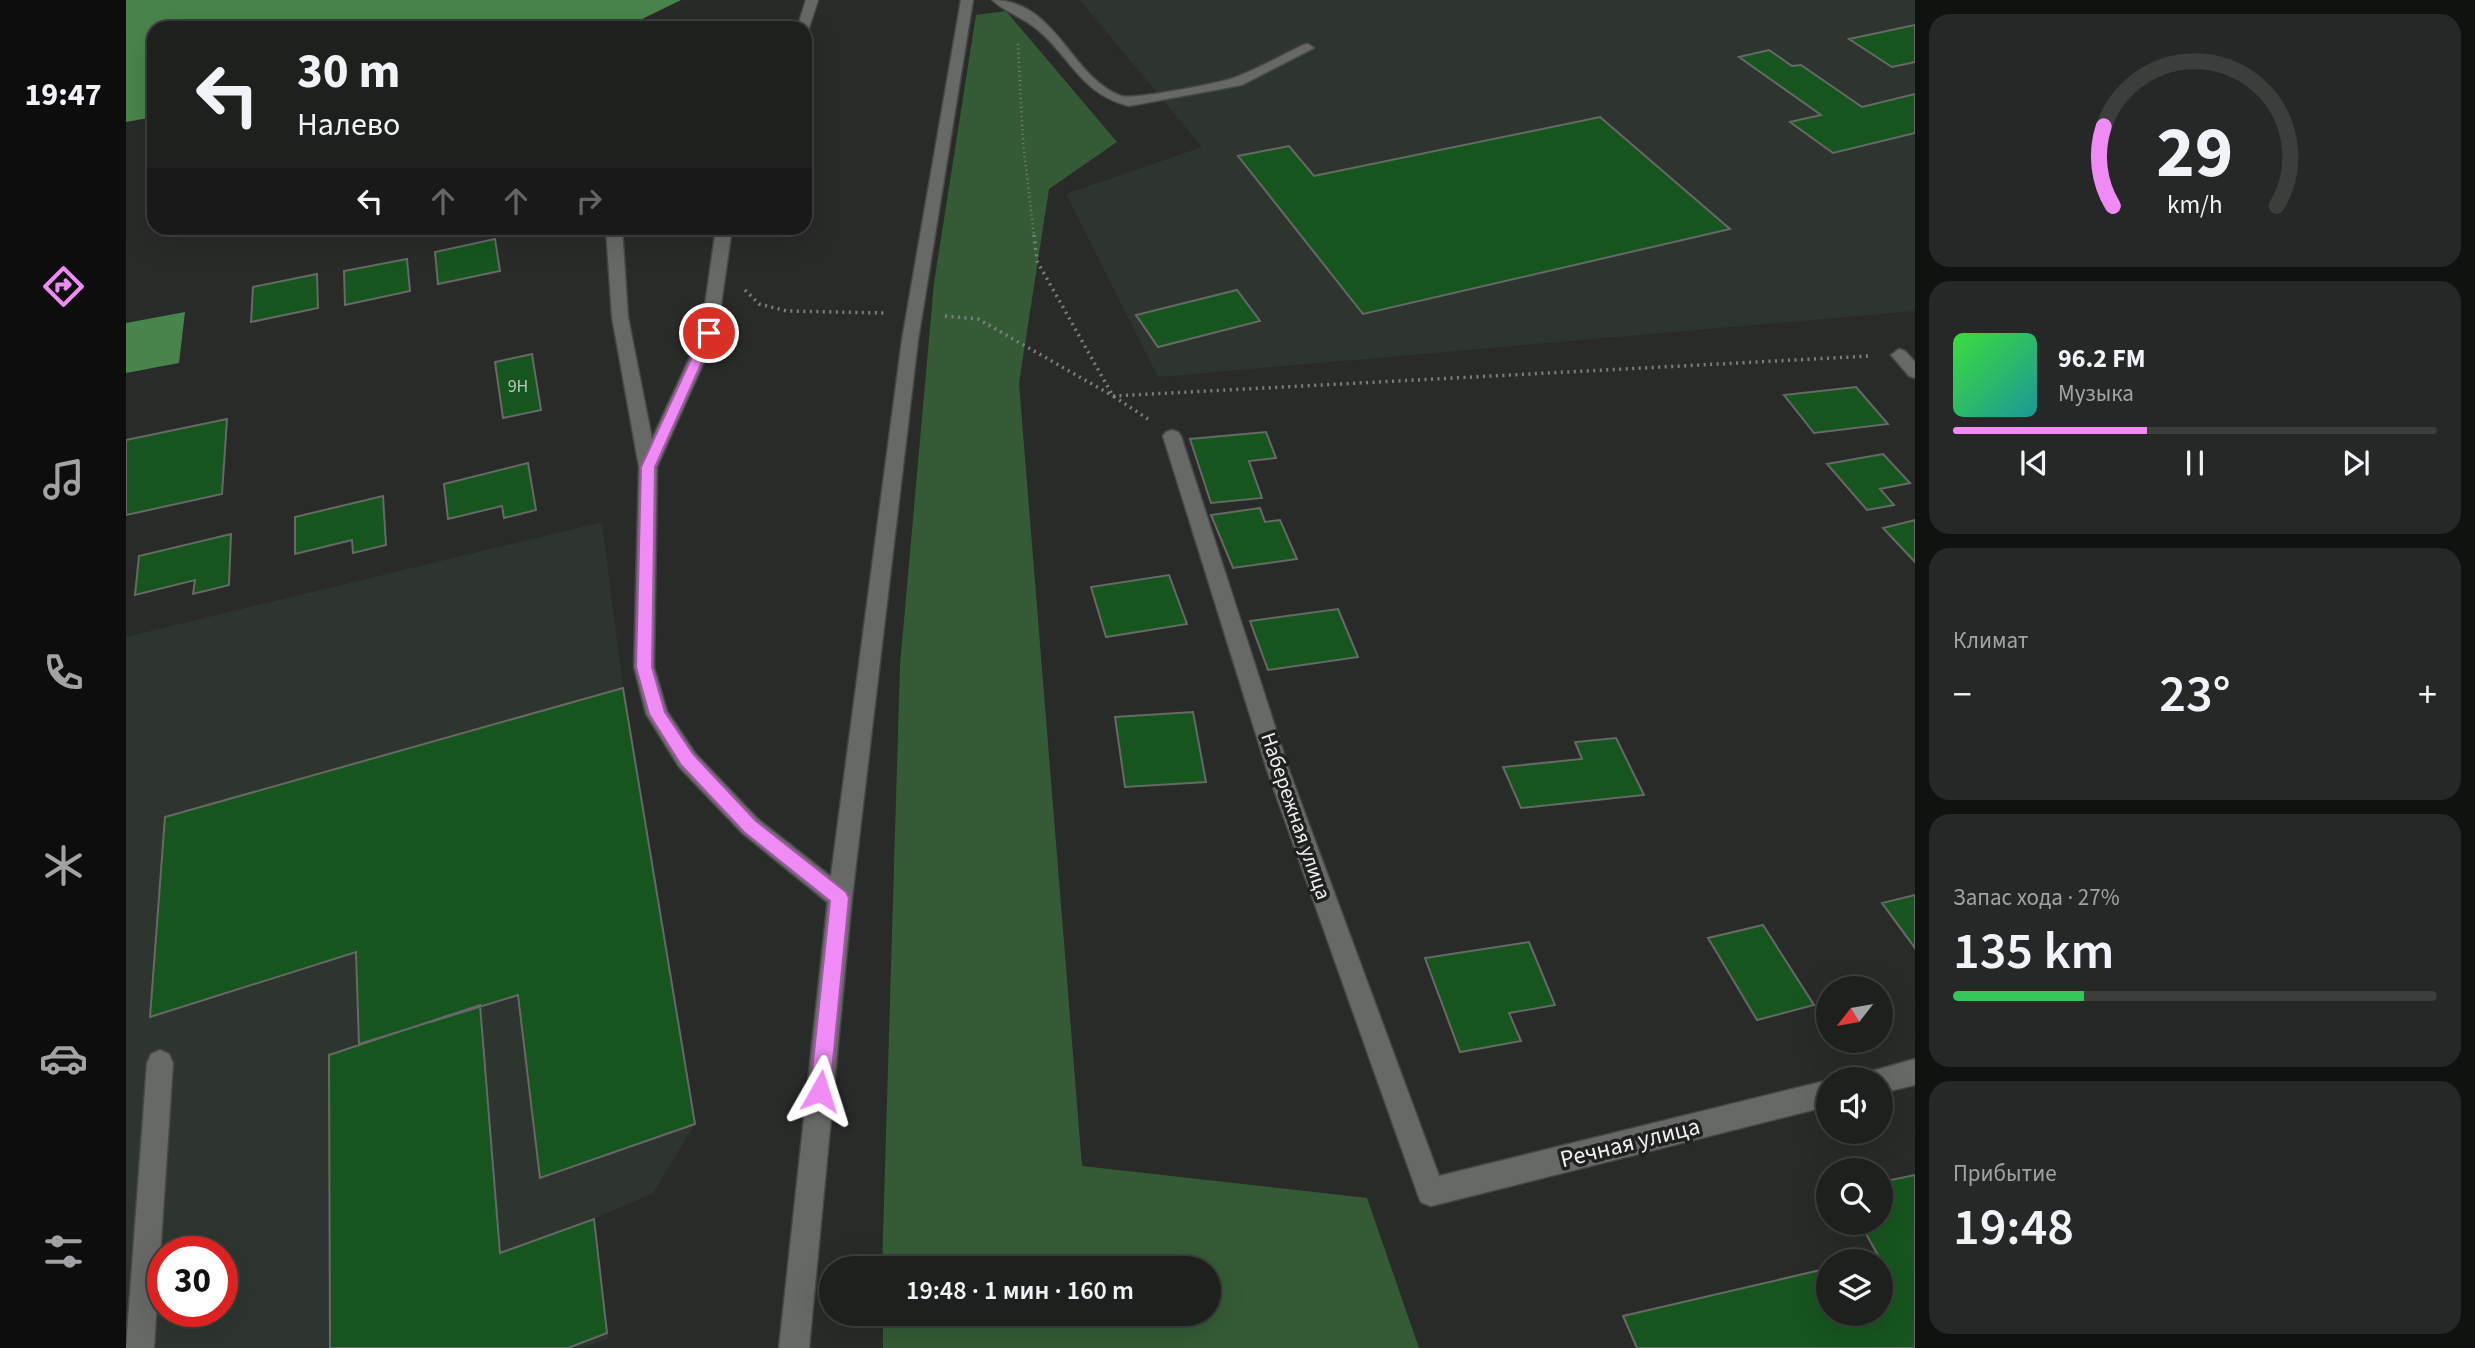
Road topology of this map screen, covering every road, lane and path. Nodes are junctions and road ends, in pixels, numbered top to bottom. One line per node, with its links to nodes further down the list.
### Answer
1 (812, 0): 5 (street)
2 (967, 0): 14 (street)
3 (998, 0): 4 (street)
4 (1016, 8): 6 (street); 11 (path)
5 (805, 21)
6 (1308, 48)
7 (614, 235): 13 (street)
8 (723, 235): 13 (street)
9 (1899, 355): 10 (street); 11 (path)
10 (1915, 372)
11 (1113, 396): 12 (path)
12 (1172, 436): 19 (street, Набережная улица)
13 (648, 467): 14 (street)
14 (839, 898): 21 (street)
15 (160, 1063): 20 (street)
16 (1915, 1072): 17 (street)
17 (1893, 1077)
18 (1816, 1096): 19 (street, Речная улица)
19 (1431, 1192)
20 (139, 1348)
21 (794, 1348)

